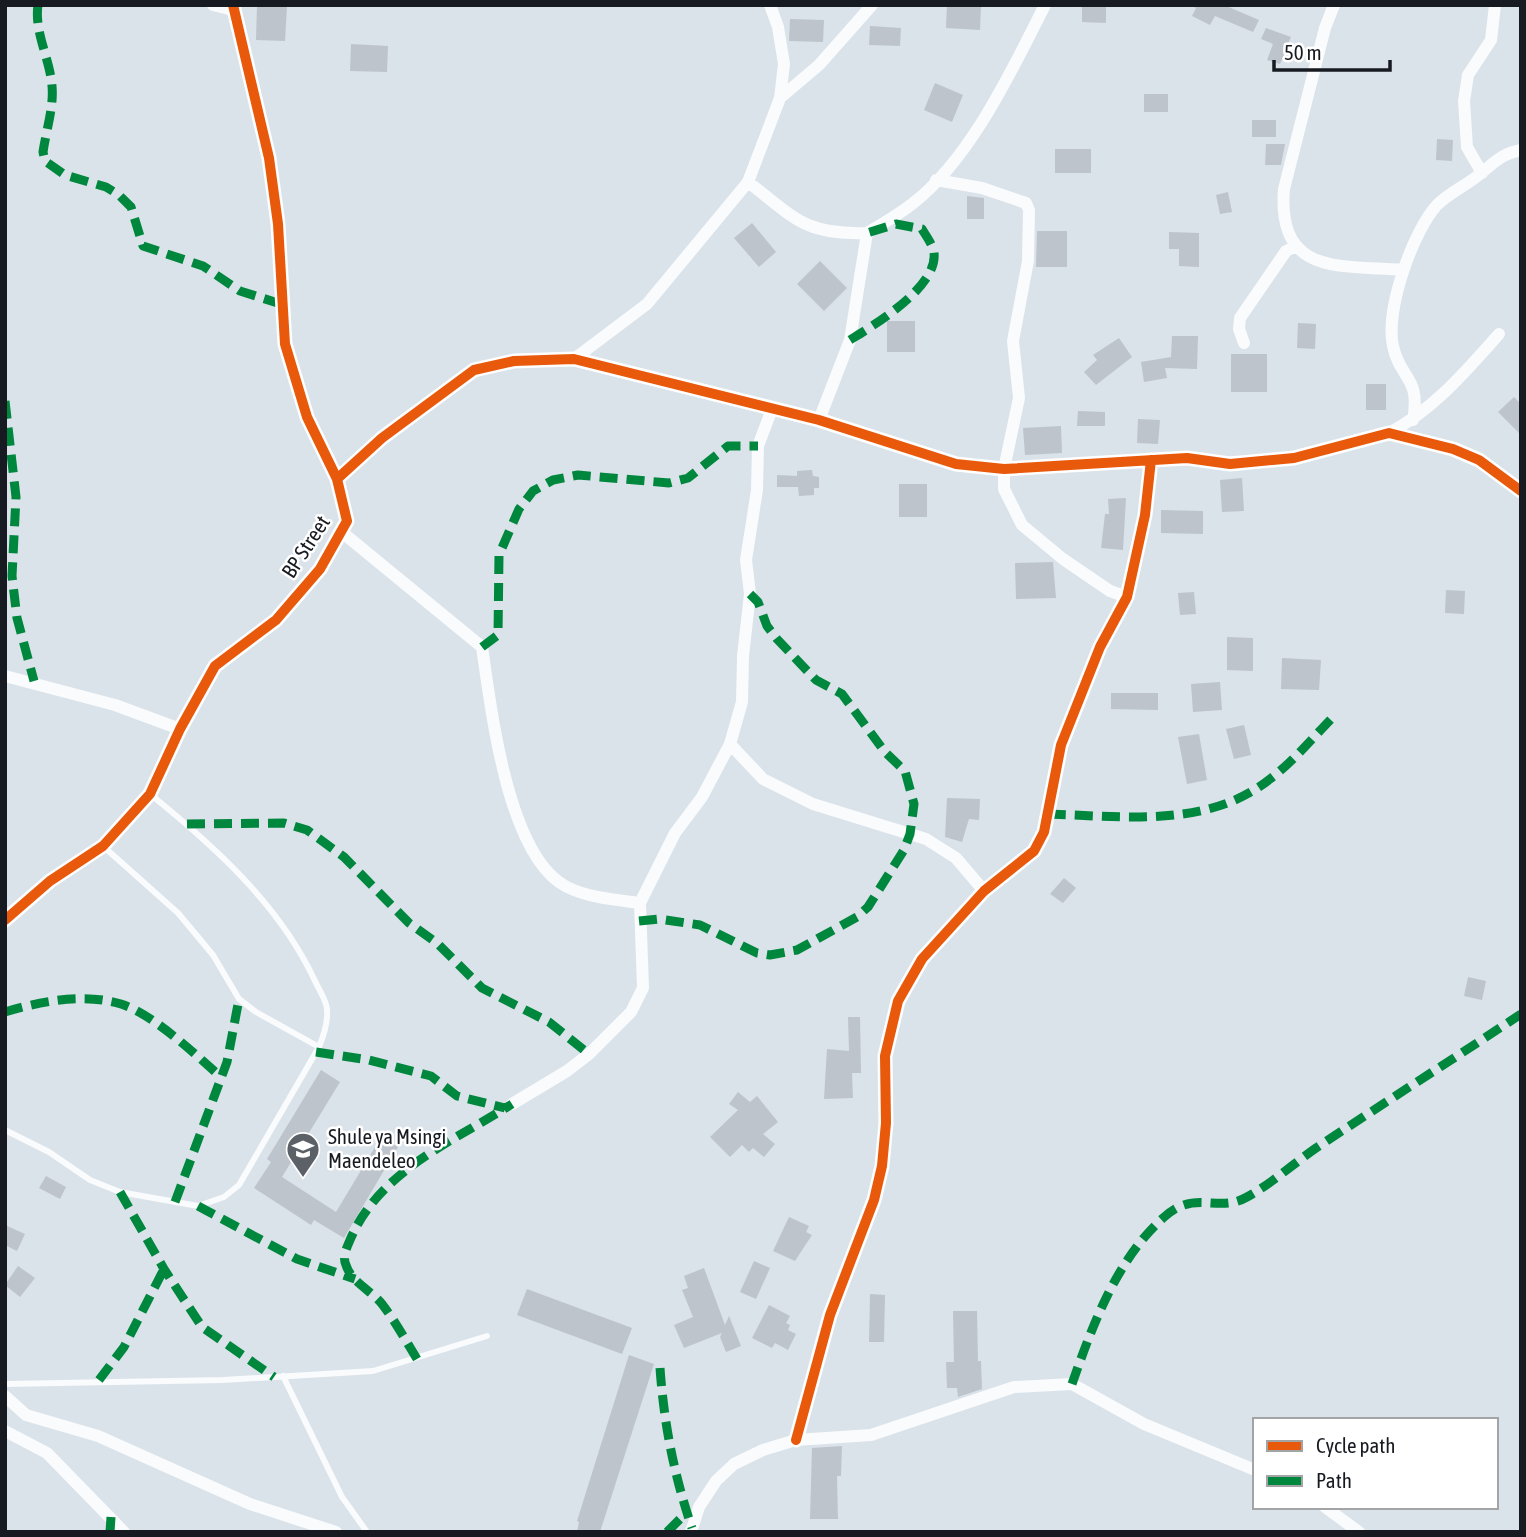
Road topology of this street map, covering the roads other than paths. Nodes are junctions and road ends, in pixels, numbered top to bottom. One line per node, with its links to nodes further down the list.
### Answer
1 (213, 5): 7 (street)
2 (770, 5): 8 (street)
3 (872, 5): 8 (street)
4 (1045, 5): 11 (street)
5 (1334, 5): 14 (street)
6 (1495, 5): 10 (street)
7 (233, 8): 25 (street, BP Street)
8 (780, 98): 12 (street)
9 (1521, 150): 10 (street)
10 (1482, 173): 15 (street)
11 (936, 180): 13 (street); 24 (street)
12 (748, 181): 13 (street); 18 (street)
13 (867, 233): 20 (street)
14 (1294, 247): 15 (street); 17 (street)
15 (1403, 270): 21 (street)
16 (1499, 334): 21 (street)
17 (1244, 343)
18 (574, 359): 19 (street); 25 (street)
19 (772, 409): 20 (street); 31 (street)
20 (819, 420): 24 (street)
21 (1413, 420): 22 (street)
22 (1389, 433): 23 (street); 26 (street)
23 (1151, 460): 24 (street); 28 (street)
24 (1004, 469): 28 (street)
25 (337, 479): 27 (street, BP Street)
26 (1521, 491)
27 (343, 533): 30 (street, BP Street); 35 (street)
28 (1127, 597): 34 (street)
29 (5, 676): 30 (street)
30 (180, 729): 32 (street, BP Street)
31 (730, 744): 34 (street); 35 (street)
32 (150, 794): 33 (street, BP Street); 37 (lane)
33 (103, 846): 36 (street, BP Street); 37 (lane)
34 (984, 891): 45 (street)
35 (640, 903): 38 (street)
36 (5, 920)
37 (319, 1046): 39 (lane)
38 (512, 1104)
39 (5, 1130)
40 (487, 1336): 41 (lane)
41 (283, 1377): 42 (lane); 50 (lane)
42 (5, 1384)
43 (5, 1396): 49 (street)
44 (5, 1431): 48 (street)
45 (796, 1440): 46 (street); 51 (street)
46 (1253, 1469)
47 (1328, 1509): 52 (street)
48 (124, 1532)
49 (336, 1532)
50 (367, 1532)
51 (691, 1532)
52 (1359, 1532)

